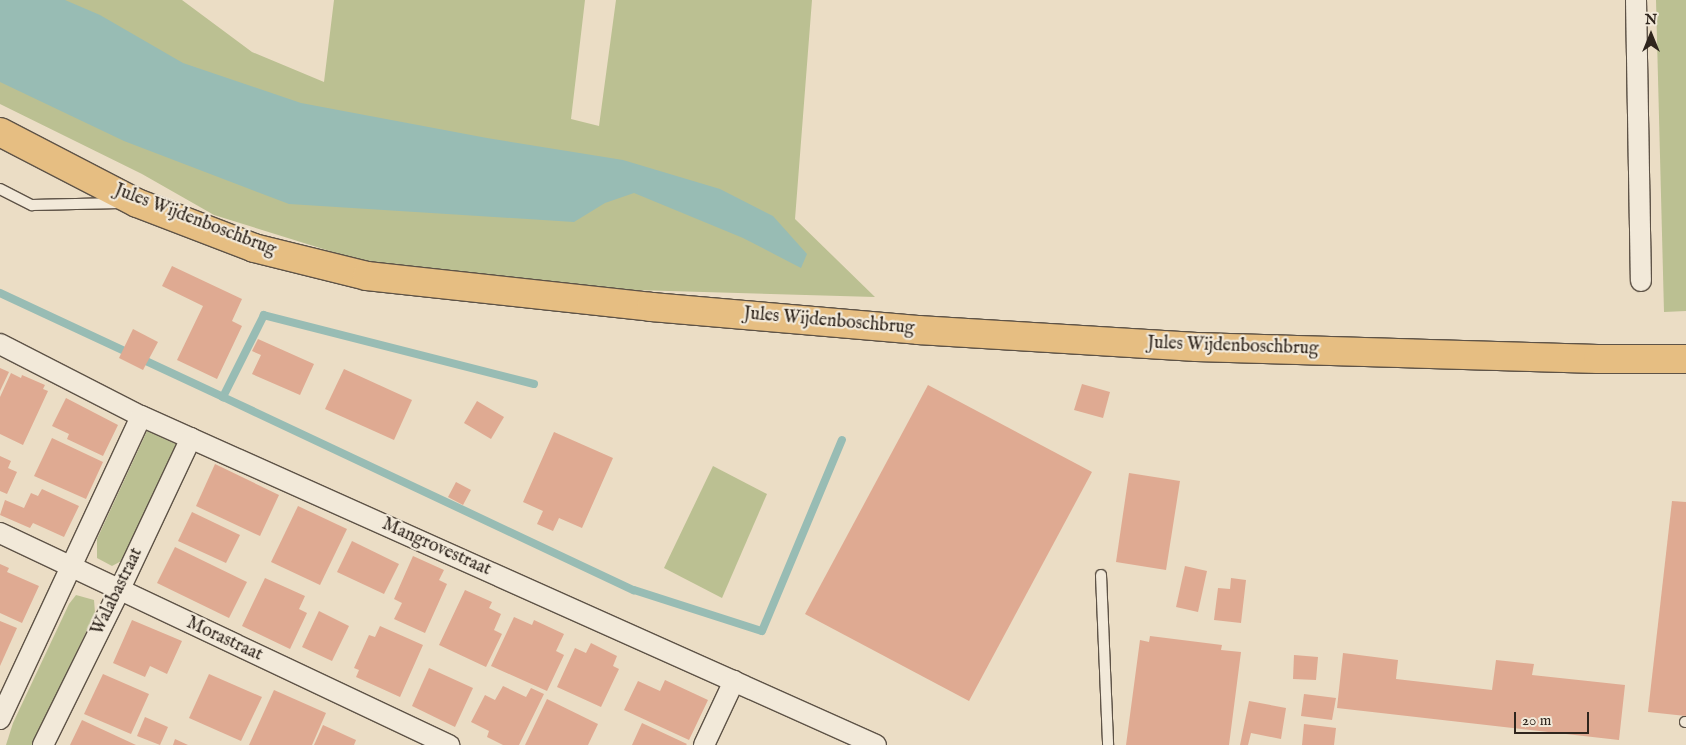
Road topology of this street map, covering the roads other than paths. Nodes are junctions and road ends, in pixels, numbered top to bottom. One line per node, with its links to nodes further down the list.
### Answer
1 (1636, 0): 5 (street)
2 (1, 132): 4 (main road, Jules Wijdenboschbrug)
3 (0, 189): 4 (lane)
4 (137, 203): 7 (main road, Jules Wijdenboschbrug)
5 (1641, 280)
6 (0, 344): 8 (street, Mangrovestraat)
7 (1686, 359)
8 (141, 416): 9 (street, Mangrovestraat); 11 (street)
9 (191, 438): 13 (street, Walabastraat); 14 (street, Mangrovestraat)
10 (0, 534): 11 (street, Morastraat)
11 (71, 568): 13 (street, Morastraat); 15 (street)
12 (1101, 576): 20 (lane)
13 (120, 591): 16 (street, Walabastraat); 17 (street, Morastraat)
14 (734, 681): 18 (street); 19 (street, Mangrovestraat)
15 (0, 719)
16 (43, 745)
17 (449, 745)
18 (704, 745)
19 (876, 745)
20 (1108, 745)

